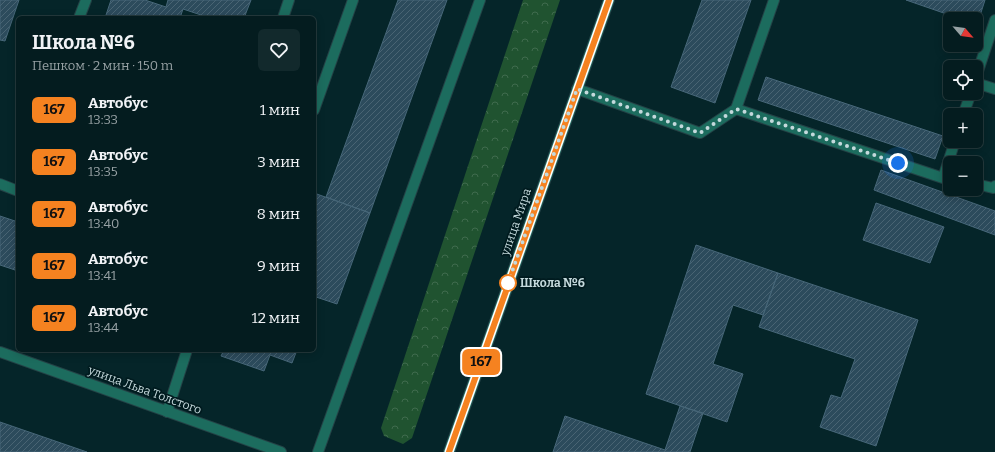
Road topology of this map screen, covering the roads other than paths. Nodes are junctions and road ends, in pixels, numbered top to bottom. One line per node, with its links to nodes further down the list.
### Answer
1 (86, 0): 7 (street)
2 (289, 0): 8 (street)
3 (353, 0): 14 (street)
4 (480, 0): 25 (street)
5 (609, 0): 12 (main road, улица Мира)
6 (774, 0): 15 (street)
7 (80, 16)
8 (284, 16)
9 (995, 20): 10 (street)
10 (982, 60)
11 (983, 85): 13 (street)
12 (577, 89): 15 (street); 26 (main road, улица Мира)
13 (995, 89)
14 (316, 104)
15 (736, 109): 16 (street)
16 (943, 178)
17 (0, 184): 20 (street)
18 (983, 186): 19 (street)
19 (995, 186)
20 (16, 190)
21 (0, 352): 23 (street, улица Льва Толстого)
22 (186, 352): 23 (street)
23 (167, 412): 24 (street, улица Льва Толстого)
24 (281, 452)
25 (318, 452)
26 (449, 452)

